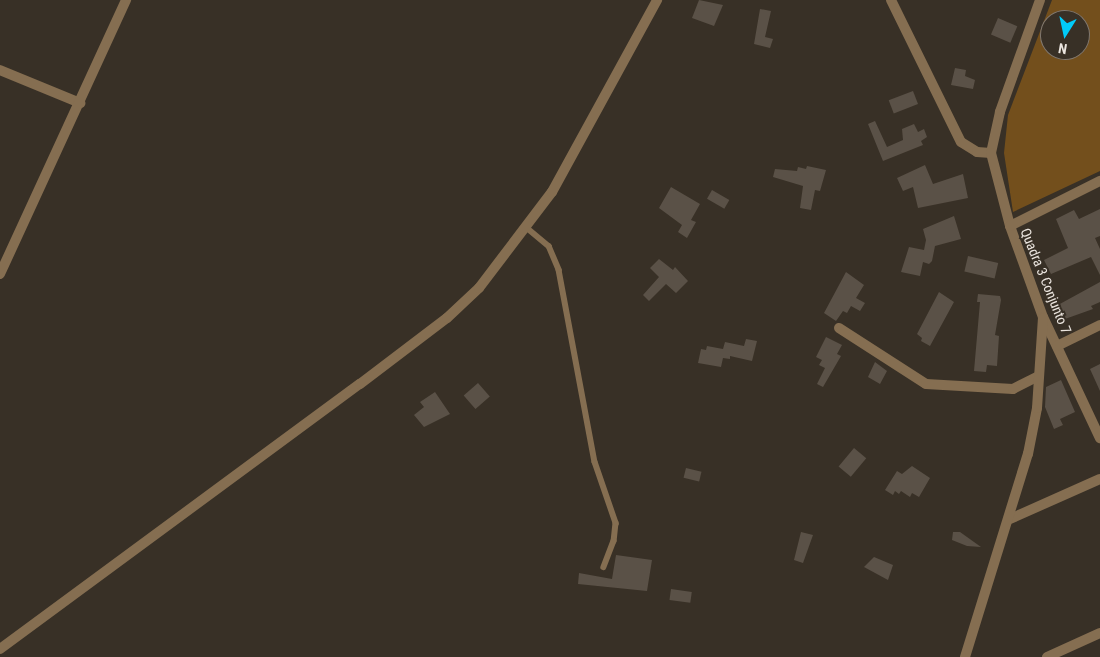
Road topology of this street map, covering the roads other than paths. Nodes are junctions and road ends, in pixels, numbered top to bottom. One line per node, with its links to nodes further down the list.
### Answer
1 (126, 0): 6 (street)
2 (656, 0): 10 (street)
3 (891, 0): 7 (street)
4 (1040, 0): 7 (street)
5 (0, 70): 6 (street)
6 (80, 103): 11 (street)
7 (991, 153): 9 (street, Quadra 3 Conjunto 7)
8 (1100, 181): 9 (street)
9 (1010, 226): 12 (street, Quadra 3 Conjunto 7)
10 (526, 227): 20 (lane); 22 (street)
11 (0, 274)
12 (1043, 317): 15 (street, Quadra 3 Conjunto 7); 16 (street)
13 (1100, 325): 15 (street)
14 (839, 328): 16 (street)
15 (1057, 346): 17 (street, Quadra 3 Conjunto 7)
16 (1039, 376): 19 (street)
17 (1100, 438)
18 (1100, 479): 19 (street)
19 (1010, 519): 24 (street)
20 (604, 566)
21 (1100, 632): 23 (street)
22 (0, 649)
23 (1053, 656)
24 (965, 657)

